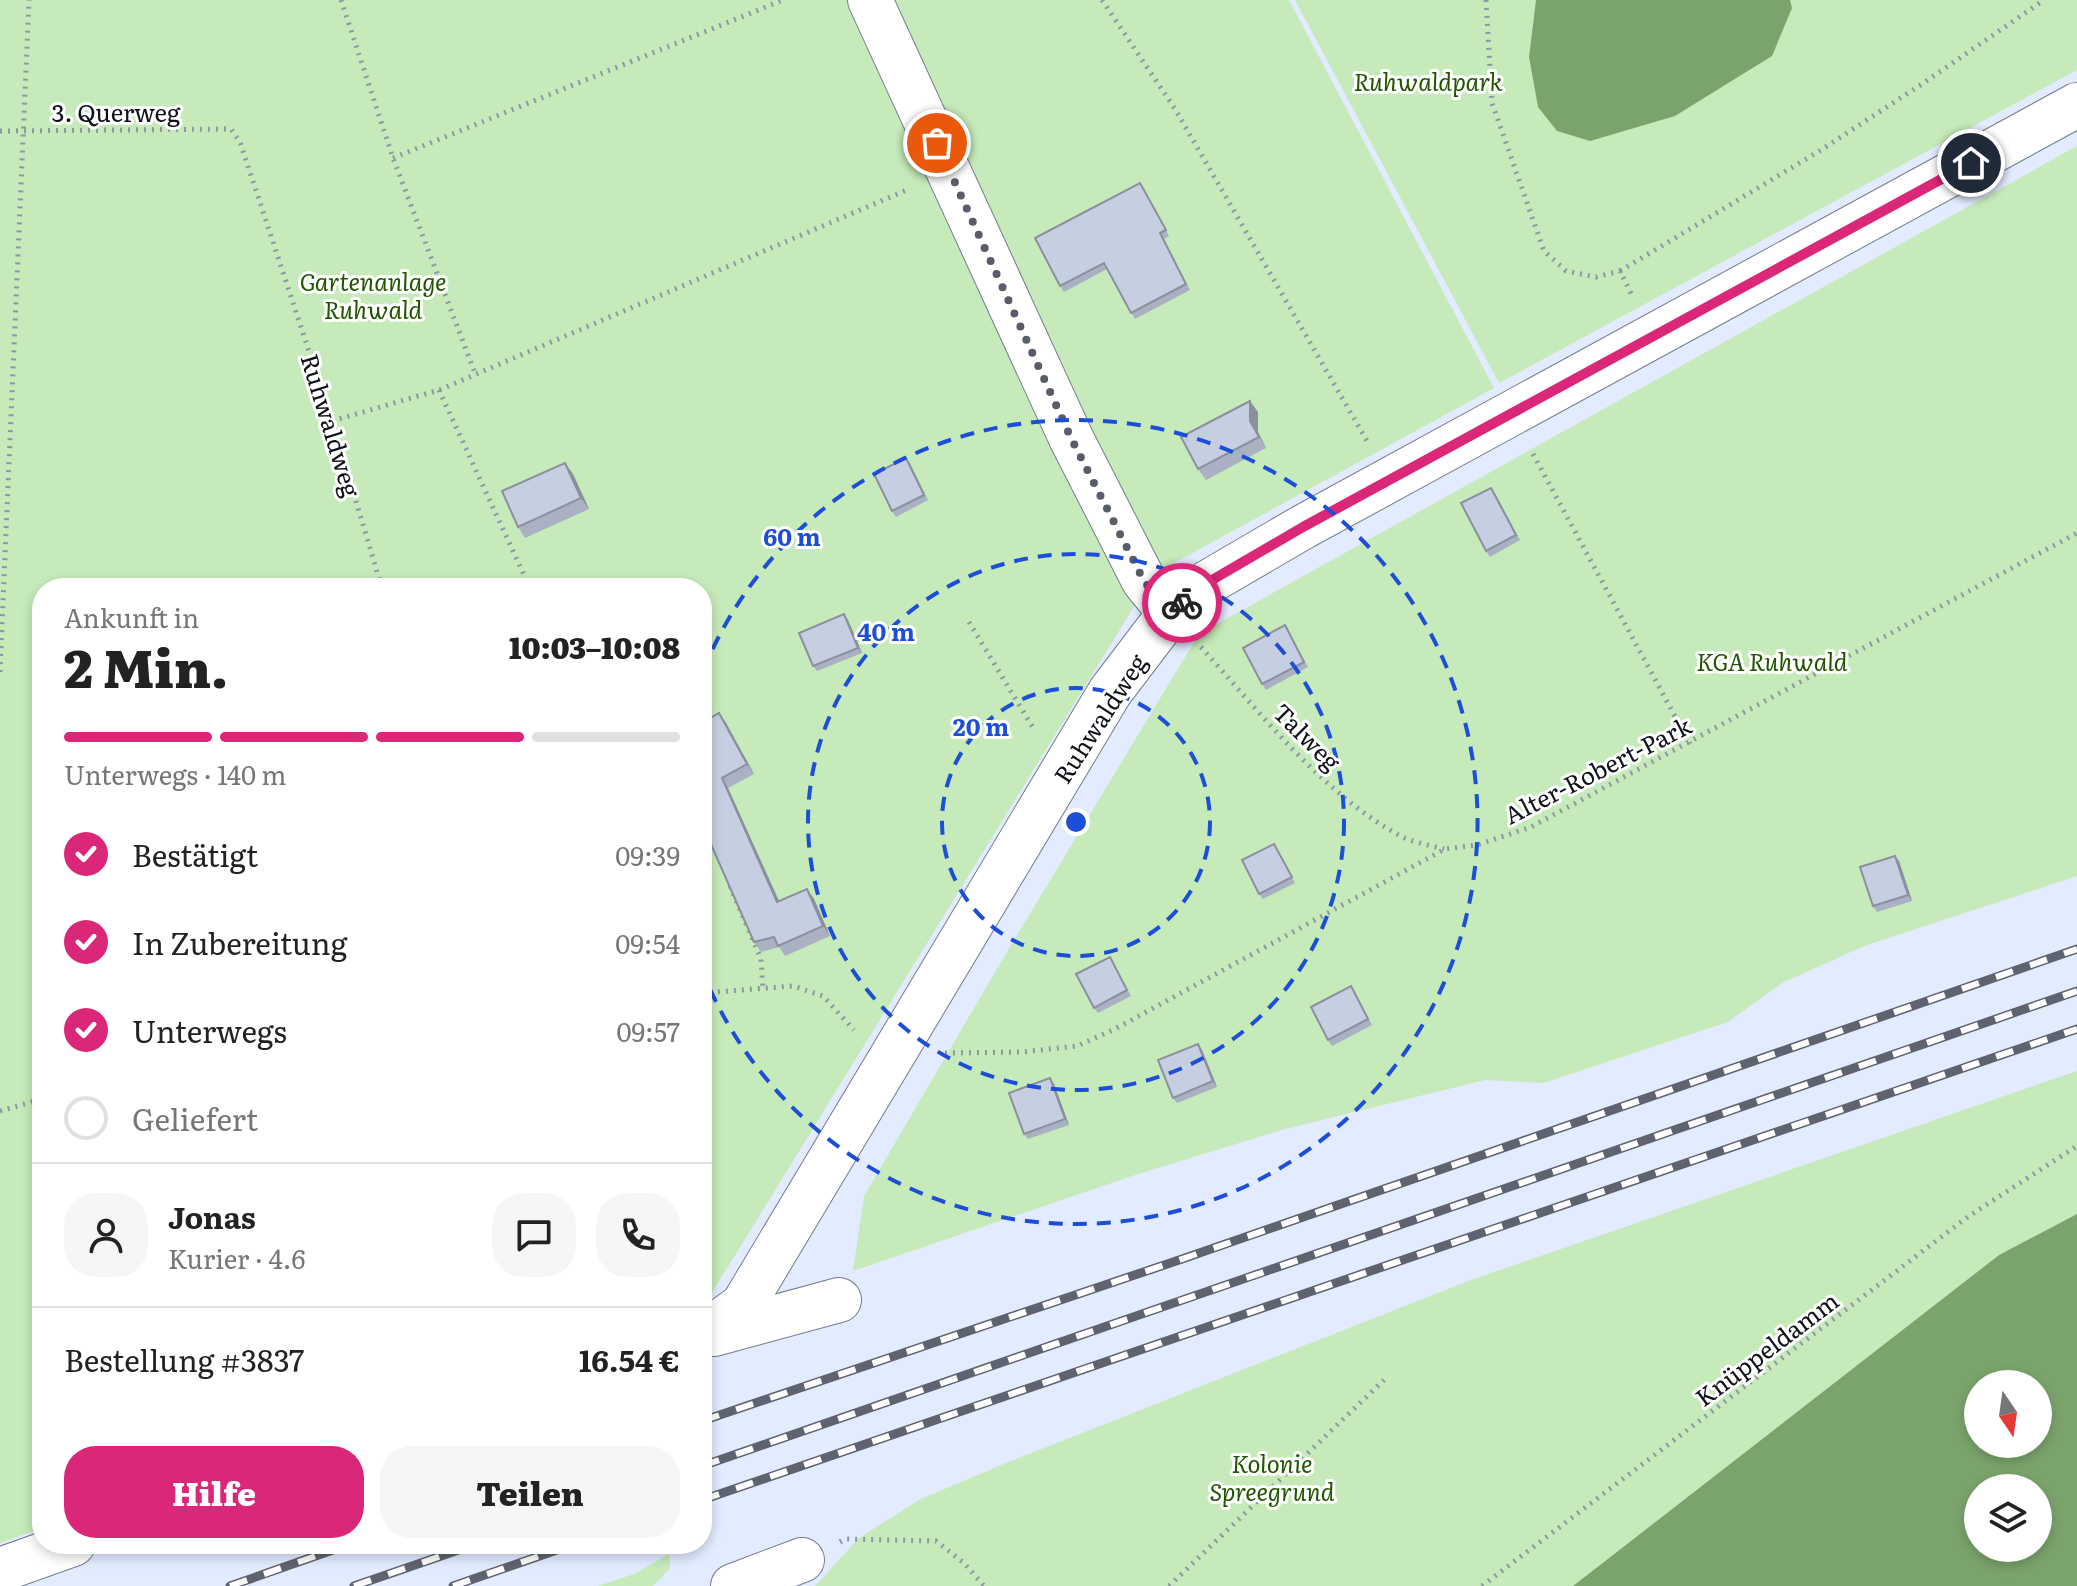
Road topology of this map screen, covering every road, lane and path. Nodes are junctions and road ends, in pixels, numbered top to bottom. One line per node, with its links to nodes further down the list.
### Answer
1 (29, 0): 10 (path)
2 (341, 0): 12 (path)
3 (783, 0): 12 (path)
4 (870, 0): 13 (street)
5 (1102, 0): 20 (path)
6 (1486, 0): 14 (path)
7 (2044, 0): 14 (path)
8 (2077, 105): 15 (street, Ruhwaldweg)
9 (231, 129): 10 (path, 3. Querweg); 19 (path, Ruhwaldweg)
10 (25, 130): 11 (path, 3. Querweg); 26 (path)
11 (0, 131)
12 (393, 158): 16 (path)
13 (950, 172): 16 (path); 24 (street)
14 (1620, 271): 15 (path)
15 (1654, 337): 18 (street, Ruhwaldweg)
16 (475, 373): 17 (path)
17 (439, 390): 19 (path); 23 (path)
18 (1511, 414): 20 (street, Ruhwaldweg); 27 (path)
19 (332, 421): 22 (path, Ruhwaldweg)
20 (1390, 480): 24 (street, Ruhwaldweg)
21 (2077, 533): 27 (path, Alter-Robert-Park)
22 (379, 578)
23 (525, 578)
24 (1170, 613): 28 (street, Ruhwaldweg); 30 (path, Talweg)
25 (969, 622): 28 (path)
26 (0, 672)
27 (1690, 744): 30 (path, Alter-Robert-Park)
28 (1067, 766): 35 (street, Ruhwaldweg)
29 (712, 849): 31 (path)
30 (1445, 849): 35 (path, Alter-Robert-Park)
31 (718, 859)
32 (724, 873): 33 (path)
33 (763, 989): 34 (path); 35 (path)
34 (712, 992)
35 (879, 1047): 40 (street, Ruhwaldweg)
36 (32, 1102): 37 (path)
37 (0, 1111)
38 (2077, 1146): 49 (path, Knüppeldamm)
39 (839, 1300): 41 (street)
40 (712, 1328)
41 (712, 1333)
42 (1384, 1380): 48 (path)
43 (45, 1554): 45 (street)
44 (802, 1560): 46 (street); 47 (path)
45 (0, 1570)
46 (733, 1586)
47 (984, 1586)
48 (1169, 1586)
49 (1482, 1586)

